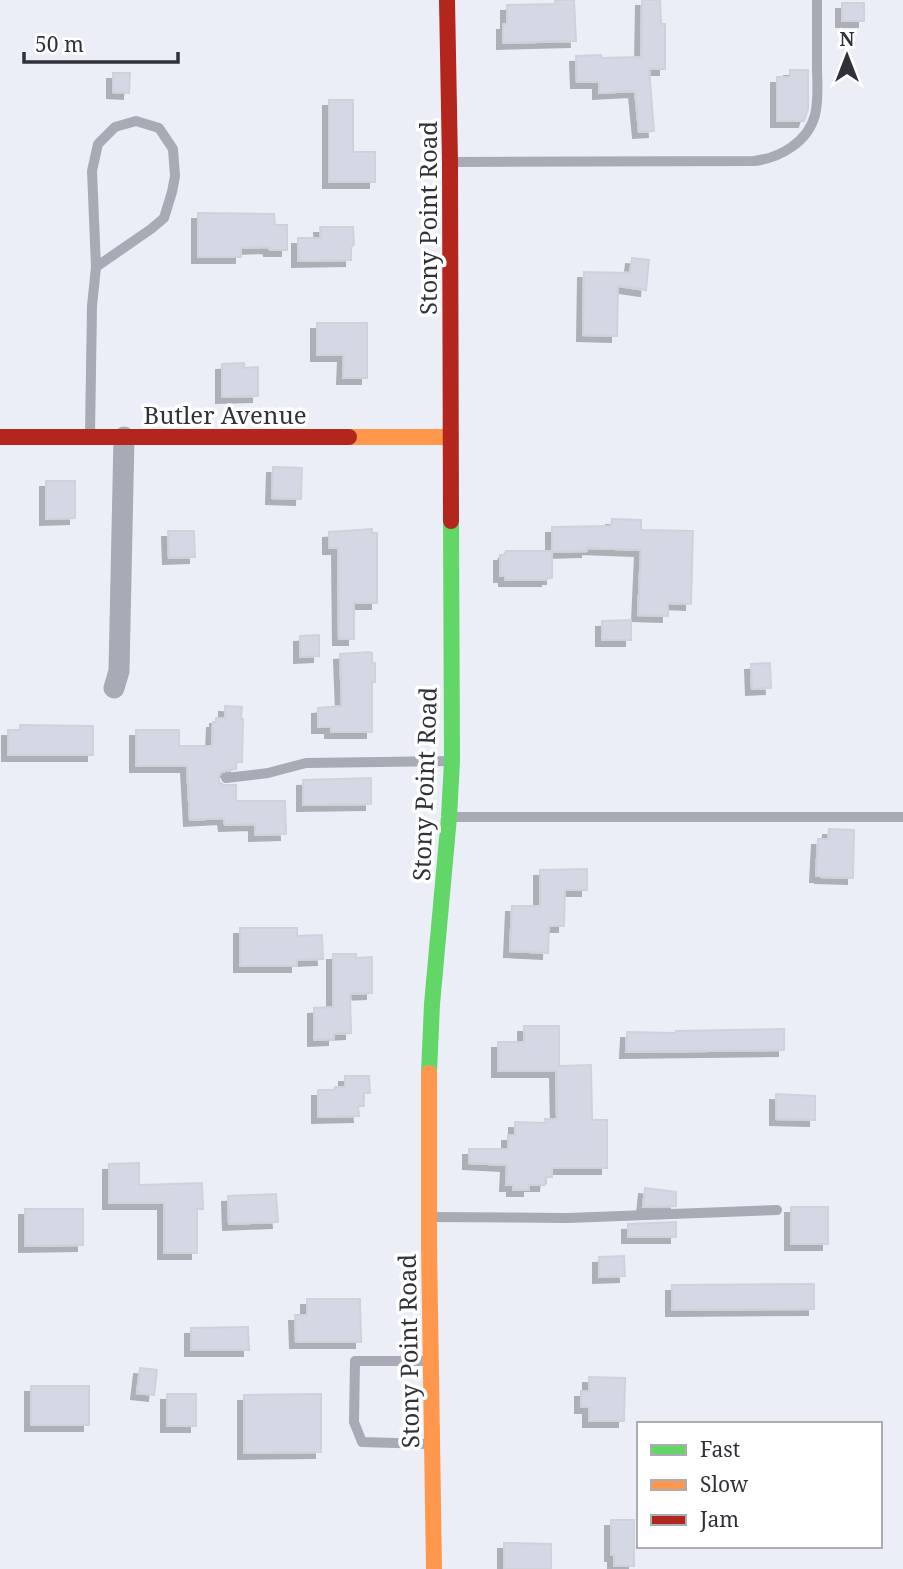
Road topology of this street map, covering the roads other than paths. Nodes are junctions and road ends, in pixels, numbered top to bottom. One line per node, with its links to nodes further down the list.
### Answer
1 (447, 0): 3 (main road, Stony Point Road)
2 (817, 0): 3 (lane)
3 (450, 162): 8 (main road, Stony Point Road)
4 (96, 267): 4 (lane); 6 (lane)
5 (0, 437): 6 (main road, Butler Avenue)
6 (90, 437): 7 (main road, Butler Avenue)
7 (124, 437): 8 (main road, Butler Avenue); 9 (street)
8 (450, 438): 10 (main road, Stony Point Road)
9 (114, 688)
10 (452, 761): 11 (lane); 12 (main road, Stony Point Road)
11 (226, 778)
12 (449, 817): 13 (lane); 15 (main road, Stony Point Road)
13 (903, 817)
14 (777, 1210): 15 (lane)
15 (429, 1217): 16 (main road, Stony Point Road)
16 (431, 1361): 17 (main road, Stony Point Road); 17 (lane)
17 (432, 1444): 18 (main road, Stony Point Road)
18 (434, 1569)

